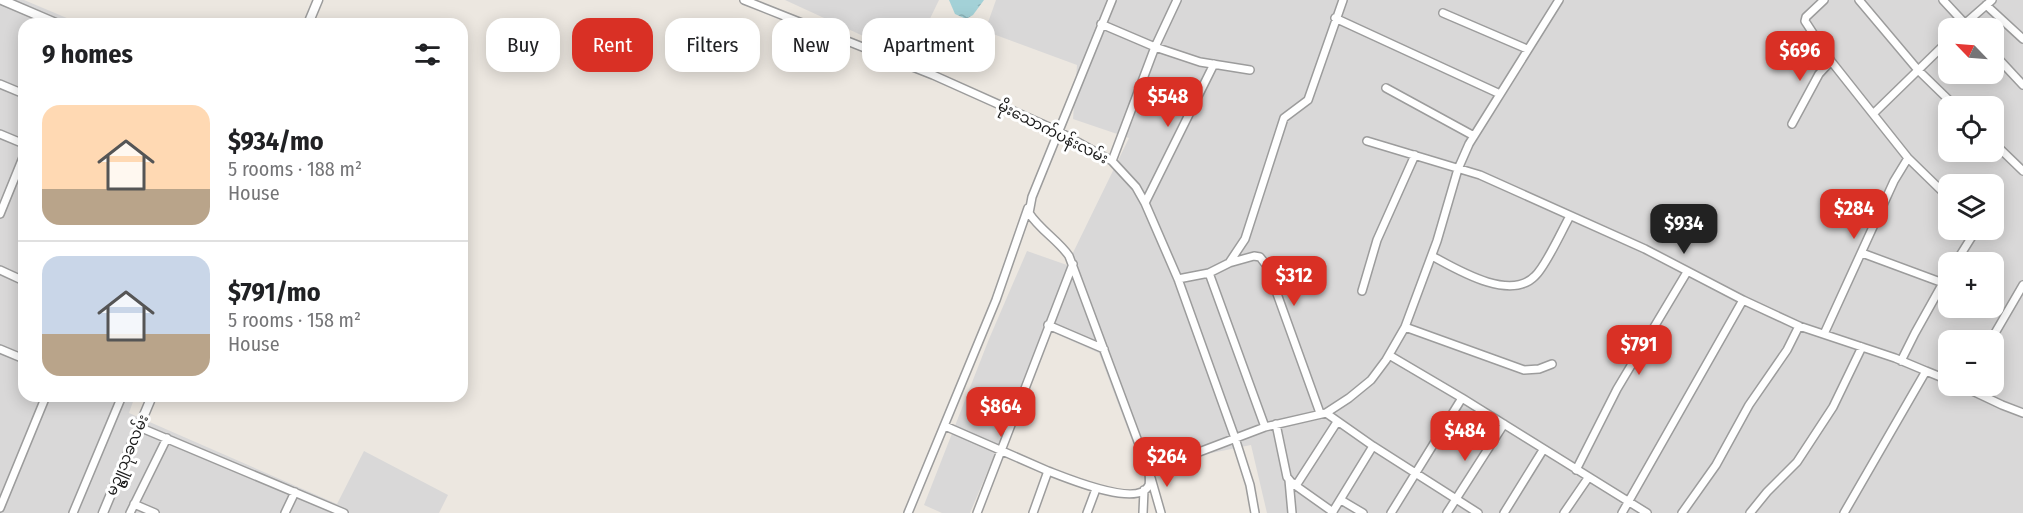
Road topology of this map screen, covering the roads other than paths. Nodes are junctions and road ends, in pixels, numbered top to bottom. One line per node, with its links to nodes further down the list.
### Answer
1 (2, 0): 13 (street)
2 (318, 0): 14 (street)
3 (744, 0): 36 (street, မိုးသောက်ပန်းလမ်း)
4 (1112, 0): 18 (street)
5 (1177, 0): 20 (street)
6 (1342, 0): 15 (street)
7 (1559, 0): 21 (street)
8 (1824, 0): 23 (street)
9 (1859, 0): 27 (street)
10 (1943, 0): 16 (street)
11 (1989, 2): 17 (street); 19 (street)
12 (1443, 13): 21 (street)
13 (44, 18)
14 (310, 18)
15 (1335, 18): 32 (street); 55 (street)
16 (1958, 18)
17 (1974, 18)
18 (1101, 24): 20 (street); 36 (street)
19 (2023, 39)
20 (1155, 47): 24 (street); 44 (street)
21 (1527, 49): 32 (street)
22 (1938, 51): 27 (street)
23 (1832, 61): 34 (street); 35 (street)
24 (1214, 64): 26 (street); 49 (street)
25 (2004, 64): 29 (street)
26 (1250, 70)
27 (1918, 70): 33 (street); 34 (street)
28 (0, 84): 31 (street)
29 (2023, 84)
30 (1386, 88): 38 (street)
31 (18, 92)
32 (1500, 94): 38 (street)
33 (1945, 96)
34 (1874, 114): 43 (street)
35 (1792, 124)
36 (1058, 131): 44 (street, မိုးသောက်ပန်းလမ်း); 50 (street)
37 (0, 134): 40 (street)
38 (1474, 136): 45 (street)
39 (1367, 141): 42 (street)
40 (18, 142)
41 (2004, 153): 47 (street)
42 (1415, 155): 45 (street); 64 (street)
43 (1908, 158): 48 (street); 53 (street)
44 (1112, 161): 49 (street, မိုးသောက်ပန်းလမ်း)
45 (1458, 169): 52 (street); 54 (street)
46 (18, 170): 51 (street)
47 (2023, 171)
48 (1938, 187)
49 (1145, 203): 61 (street, မိုးသောက်ပန်းလမ်း)
50 (1029, 206): 56 (street); 91 (street)
51 (0, 214)
52 (1570, 216): 54 (street); 58 (street)
53 (1862, 253): 62 (street); 71 (street)
54 (1432, 256): 69 (street)
55 (1229, 263): 59 (street); 87 (street)
56 (1073, 264): 67 (street); 74 (street)
57 (0, 270): 60 (street)
58 (1688, 272): 66 (street); 101 (street)
59 (1209, 273): 61 (street); 93 (street)
60 (18, 278)
61 (1178, 279): 95 (street, မိုးသောက်ပန်းလမ်း)
62 (1938, 281)
63 (2023, 285): 70 (street)
64 (1362, 291)
65 (1938, 292): 77 (street)
66 (1743, 300): 68 (street); 110 (street)
67 (1048, 325): 74 (street); 98 (street)
68 (1799, 326): 71 (street); 136 (street)
69 (1405, 327): 75 (street); 78 (street)
70 (1997, 330)
71 (1824, 334): 72 (street)
72 (1862, 347): 77 (street); 137 (street)
73 (0, 349): 76 (street)
74 (1104, 349): 100 (street)
75 (1389, 355): 82 (street); 87 (street)
76 (18, 356)
77 (1901, 361): 79 (street)
78 (1552, 364)
79 (1926, 371): 80 (street); 138 (street)
80 (1938, 376)
81 (1984, 396): 86 (street)
82 (1462, 399): 90 (street); 102 (street)
83 (44, 402): 112 (street)
84 (119, 402): 114 (street)
85 (149, 402): 92 (street, မဥ္ဇူသုခလမ်း)
86 (2023, 412)
87 (1323, 413): 88 (street); 89 (street)
88 (1337, 422): 96 (street); 104 (street)
89 (1276, 424): 93 (street); 104 (street)
90 (1504, 424): 97 (street); 108 (street)
91 (945, 426): 98 (street); 120 (street)
92 (139, 427): 94 (street); 115 (street, မဥ္ဇူသုခလမ်း)
93 (1265, 428): 95 (street)
94 (167, 438): 107 (street); 111 (street)
95 (1235, 438): 100 (street); 126 (street, မိုးသောက်ပန်းလမ်း)
96 (1373, 446): 102 (street); 109 (street)
97 (1543, 450): 101 (street); 132 (street)
98 (1001, 451): 99 (street); 121 (street)
99 (1048, 471): 105 (street); 122 (street)
100 (1149, 471): 106 (street); 125 (street)
101 (1576, 471): 103 (street)
102 (1416, 473): 108 (street); 129 (street)
103 (1588, 478): 110 (street); 133 (street)
104 (1290, 482): 113 (street); 127 (street)
105 (1096, 489): 106 (street); 123 (street)
106 (1144, 490): 124 (street)
107 (295, 492): 118 (street); 119 (street)
108 (1456, 499): 130 (street); 131 (street)
109 (1341, 500): 113 (street); 128 (street)
110 (1629, 502): 134 (street); 135 (street)
111 (134, 504): 116 (street); 117 (street)
112 (0, 508)
113 (1332, 512)
114 (73, 513)
115 (103, 513)
116 (130, 513)
117 (155, 513)
118 (285, 513)
119 (344, 513)
120 (908, 513)
121 (977, 513)
122 (1033, 513)
123 (1087, 513)
124 (1143, 513)
125 (1161, 513)
126 (1255, 513)
127 (1292, 513)
128 (1363, 513)
129 (1391, 513)
130 (1447, 513)
131 (1478, 513)
132 (1504, 513)
133 (1564, 513)
134 (1622, 513)
135 (1647, 513)
136 (1682, 513)
137 (1749, 513)
138 (1844, 513)

